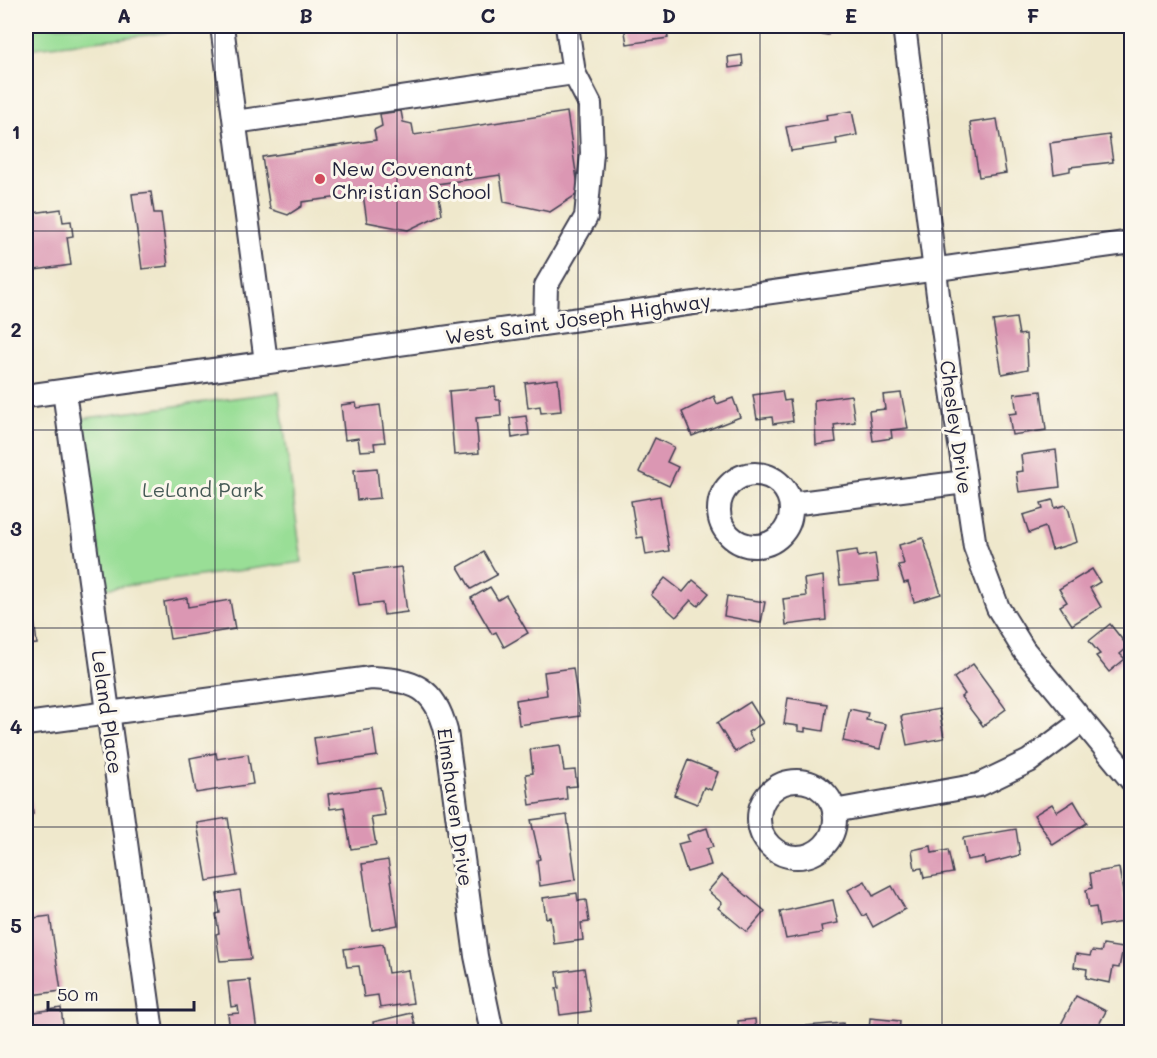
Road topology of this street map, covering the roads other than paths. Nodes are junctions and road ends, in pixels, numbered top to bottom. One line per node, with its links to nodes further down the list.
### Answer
1 (222, 26): 5 (street)
2 (567, 26): 4 (street)
3 (904, 26): 7 (street, Chesley Drive)
4 (574, 73): 5 (street); 8 (street)
5 (235, 122): 9 (street)
6 (1131, 242): 7 (street, West Saint Joseph Highway)
7 (935, 269): 8 (street, West Saint Joseph Highway); 12 (street, Chesley Drive)
8 (545, 322): 9 (street, West Saint Joseph Highway)
9 (266, 362): 10 (street, West Saint Joseph Highway)
10 (64, 391): 11 (street, West Saint Joseph Highway); 14 (street, Leland Place)
11 (26, 396)
12 (965, 482): 13 (street); 15 (street, Chesley Drive)
13 (792, 504)
14 (109, 714): 16 (street, Elmshaven Drive); 19 (street, Leland Place); 20 (street, Elmshaven Drive)
15 (1081, 722): 17 (street, Chesley Drive); 18 (street)
16 (26, 724)
17 (1131, 781)
18 (834, 812)
19 (152, 1032)
20 (492, 1032)

